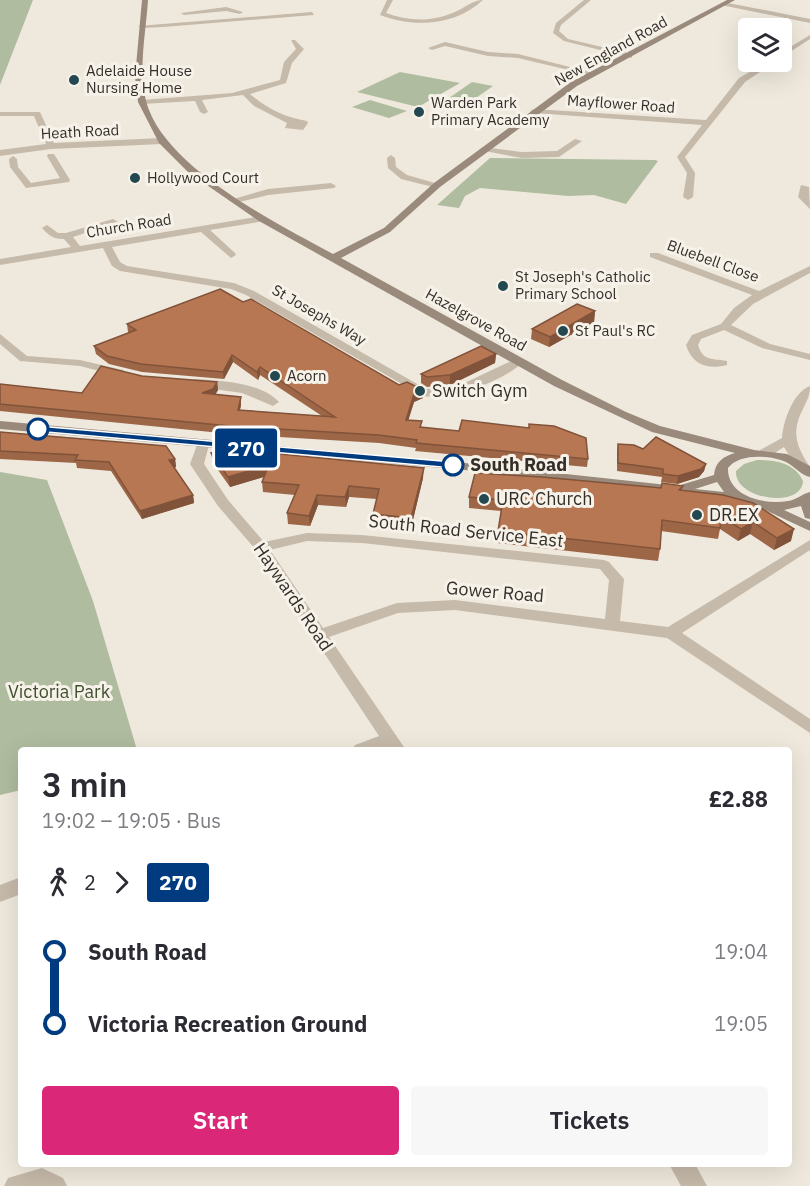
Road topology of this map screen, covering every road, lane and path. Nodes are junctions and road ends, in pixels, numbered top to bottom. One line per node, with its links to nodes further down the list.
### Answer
1 (145, 0): 11 (main road)
2 (390, 0): 3 (street)
3 (480, 0)
4 (588, 0): 17 (street)
5 (732, 0): 6 (main road, New England Road)
6 (723, 4): 10 (street); 17 (main road, New England Road)
7 (184, 12): 9 (street)
8 (312, 13): 9 (street)
9 (243, 17): 11 (street)
10 (810, 21)
11 (141, 26): 23 (main road)
12 (809, 37): 15 (street)
13 (296, 43): 21 (street)
14 (432, 48): 16 (street)
15 (792, 48)
16 (488, 54): 18 (street); 20 (street)
17 (629, 56): 20 (main road, New England Road)
18 (476, 59)
19 (755, 72): 28 (street)
20 (594, 74): 24 (main road, New England Road)
21 (245, 93): 22 (street); 27 (street)
22 (197, 97): 23 (street); 25 (street)
23 (142, 102): 29 (main road, Hazelgrove Road)
24 (534, 111): 28 (street, Mayflower Road); 31 (main road, New England Road)
25 (204, 112)
26 (0, 114): 32 (street)
27 (292, 122)
28 (707, 123): 39 (street)
29 (162, 141): 32 (street, Heath Road); 40 (main road, Hazelgrove Road)
30 (578, 141): 31 (street)
31 (483, 150): 36 (main road, New England Road)
32 (51, 151): 33 (street, Heath Road); 35 (street); 35 (street)
33 (3, 152): 35 (street)
34 (391, 158): 36 (street)
35 (13, 159)
36 (436, 185): 51 (main road, New England Road)
37 (331, 186): 40 (street)
38 (804, 187): 41 (street)
39 (688, 197)
40 (235, 200): 42 (main road, Hazelgrove Road)
41 (810, 206)
42 (262, 219): 45 (street, Church Road); 51 (main road, Hazelgrove Road)
43 (113, 222): 46 (street)
44 (47, 228): 46 (street)
45 (202, 228): 47 (street, Church Road); 49 (street)
46 (67, 236): 48 (street)
47 (106, 245): 48 (street, Church Road); 58 (street, St Josephs Way)
48 (77, 249): 52 (street, Church Road)
49 (231, 255)
50 (654, 255): 54 (street, Bluebell Close)
51 (333, 258): 58 (main road, Hazelgrove Road)
52 (0, 262)
53 (810, 269): 54 (street)
54 (761, 295): 55 (street)
55 (725, 326): 57 (street); 59 (street)
56 (0, 337): 60 (street)
57 (810, 357)
58 (517, 362): 65 (main road, Hazelgrove Road)
59 (723, 363)
60 (130, 375)
61 (185, 382): 63 (street)
62 (810, 390): 66 (street)
63 (273, 402)
64 (0, 425): 67 (main road)
65 (681, 434): 68 (main road, Hazelgrove Road); 71 (main road, Hazelgrove Road)
66 (788, 440): 69 (street); 70 (street)
67 (203, 445): 72 (main road); 78 (street, Haywards Road)
68 (751, 453): 69 (main road); 71 (main road)
69 (765, 453): 70 (main road)
70 (806, 470)
71 (723, 471): 72 (main road); 74 (main road, Hazelgrove Road)
72 (676, 489): 74 (main road)
73 (808, 498): 74 (main road); 75 (main road)
74 (748, 501): 76 (main road)
75 (810, 515)
76 (810, 527)
77 (810, 544): 80 (street)
78 (261, 548): 79 (street, South Road Service East); 81 (street, Haywards Road)
79 (612, 625): 80 (street, Gower Road); 81 (street, Gower Road)
80 (671, 633): 82 (street, Gower Road)
81 (319, 635): 83 (street, Haywards Road)
82 (810, 727)
83 (394, 744): 84 (street)
84 (378, 747)
85 (18, 886): 86 (street)
86 (0, 894)
87 (683, 1167): 90 (street)
88 (16, 1186): 89 (street)
89 (55, 1186)
90 (695, 1186)

